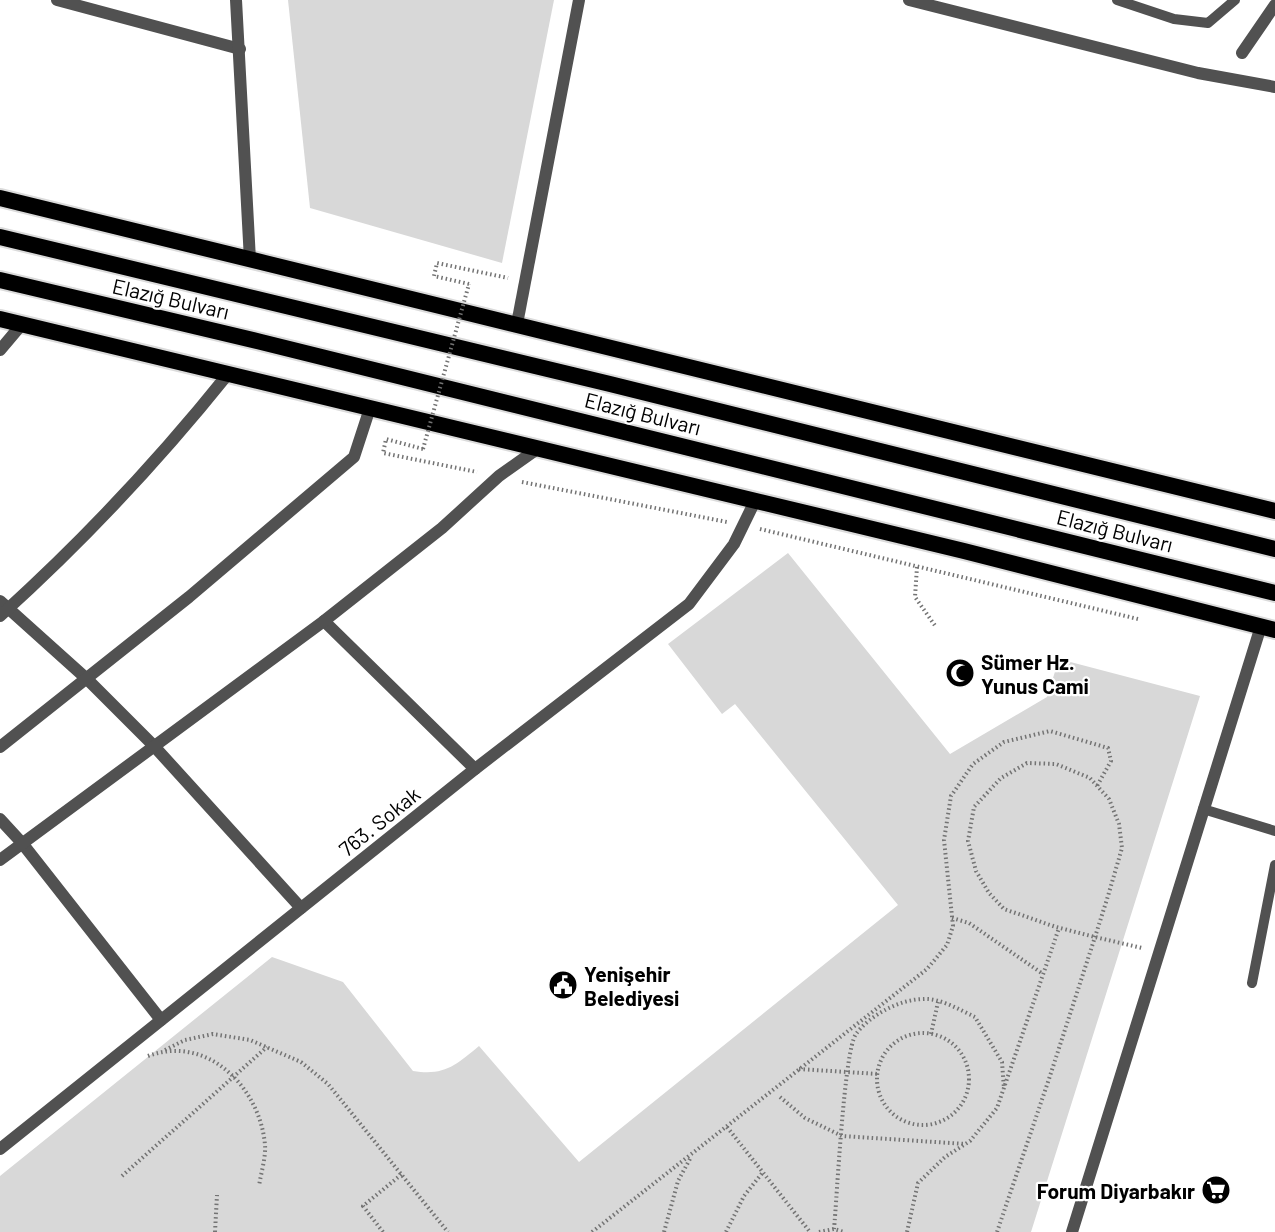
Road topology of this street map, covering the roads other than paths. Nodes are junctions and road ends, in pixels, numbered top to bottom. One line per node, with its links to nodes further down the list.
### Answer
1 (57, 0): 8 (street)
2 (236, 0): 8 (street)
3 (579, 0): 17 (street)
4 (909, 0): 10 (street)
5 (1117, 0): 6 (lane)
6 (1235, 0)
7 (1275, 5): 9 (street)
8 (240, 49): 13 (street)
9 (1242, 53)
10 (1275, 87)
11 (0, 198): 13 (highway)
12 (0, 237): 24 (highway, Elazığ Bulvarı)
13 (250, 260): 17 (highway)
14 (0, 280): 25 (highway, Elazığ Bulvarı)
15 (0, 319): 16 (highway)
16 (22, 324): 18 (street); 19 (highway)
17 (517, 324): 23 (highway)
18 (0, 350)
19 (228, 374): 20 (highway); 26 (street)
20 (370, 408): 21 (highway); 29 (street)
21 (537, 449): 22 (highway); 27 (street)
22 (755, 501): 28 (highway); 32 (street, 763. Sokak)
23 (1275, 511)
24 (1275, 549)
25 (1275, 593)
26 (3, 608): 29 (street)
27 (324, 621): 30 (street); 32 (street)
28 (1268, 628): 33 (street)
29 (88, 680): 30 (street); 31 (street)
30 (153, 746): 36 (street); 39 (street)
31 (0, 747)
32 (475, 769): 39 (street, 763. Sokak)
33 (1203, 809): 35 (lane); 43 (street)
34 (0, 819): 36 (street)
35 (1275, 831)
36 (22, 843): 37 (street); 41 (street)
37 (0, 860)
38 (1275, 865): 40 (lane)
39 (301, 908): 41 (street, 763. Sokak)
40 (1252, 983)
41 (160, 1020): 42 (street, 763. Sokak)
42 (0, 1149)
43 (1072, 1232)

